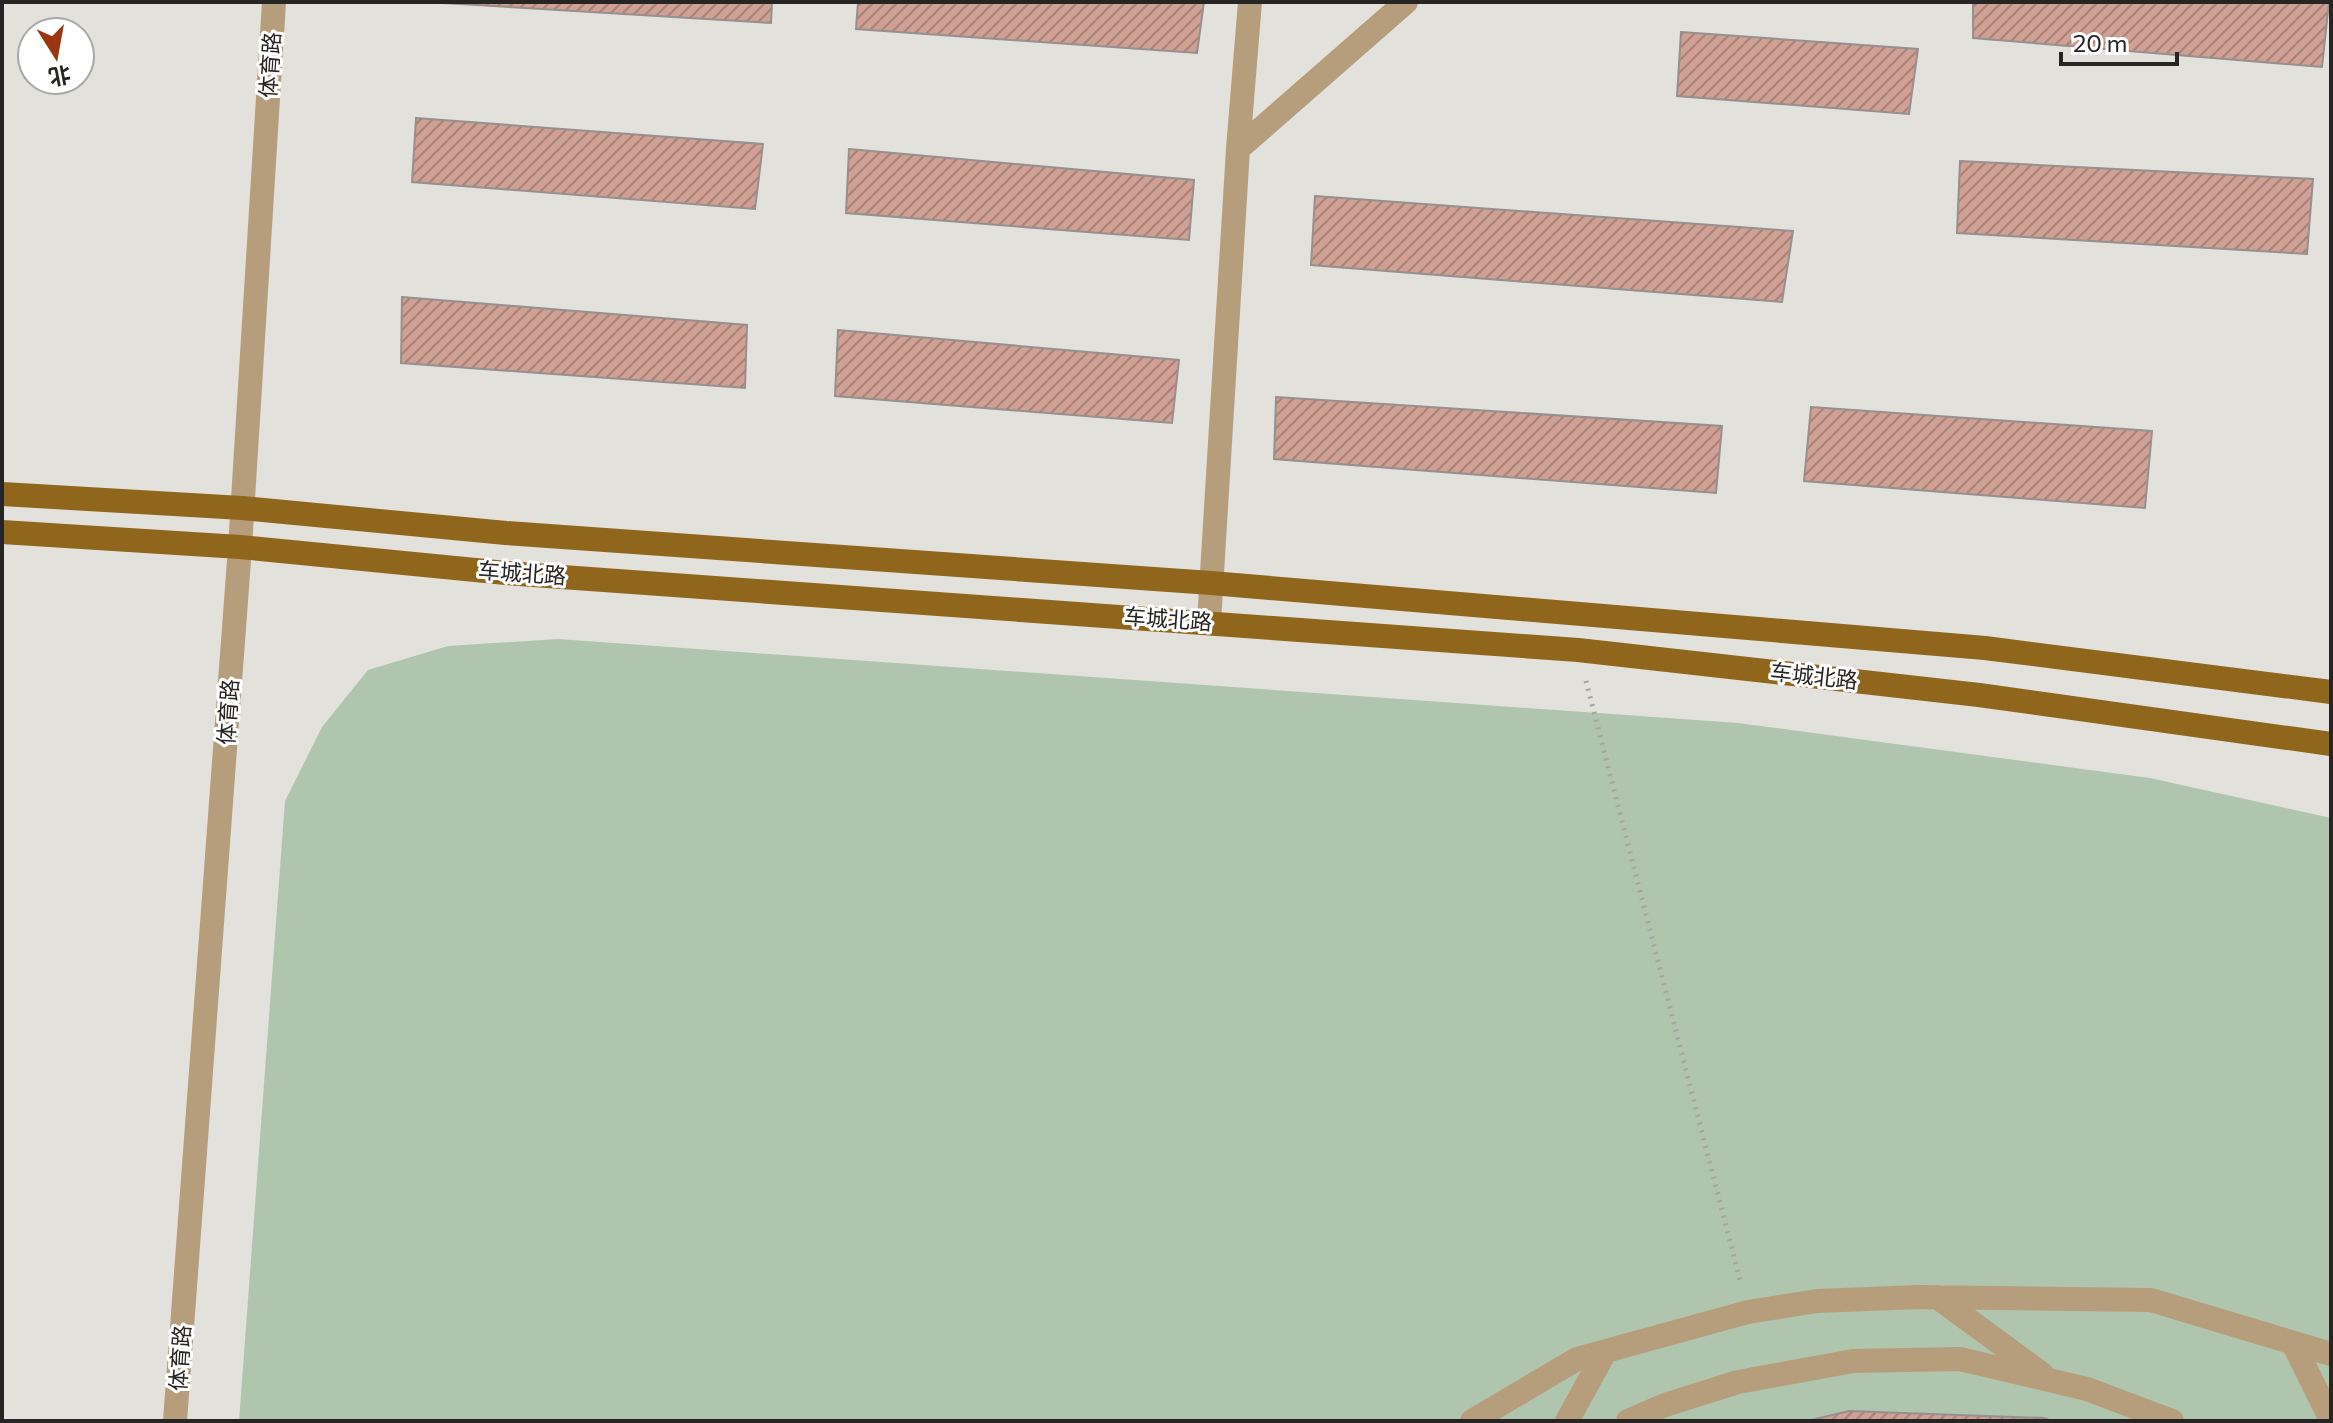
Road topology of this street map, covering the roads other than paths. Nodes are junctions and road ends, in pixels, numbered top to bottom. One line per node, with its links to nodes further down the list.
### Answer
1 (274, 2): 6 (street, 体育路)
2 (1250, 2): 4 (street)
3 (1406, 2): 4 (street)
4 (1238, 149): 9 (street)
5 (2, 494): 6 (main road, 车城北路)
6 (242, 508): 8 (street, 体育路); 9 (main road, 车城北路)
7 (2, 532): 8 (main road, 车城北路)
8 (240, 547): 10 (main road, 车城北路); 19 (street, 体育路)
9 (1211, 583): 10 (street); 11 (main road, 车城北路)
10 (1209, 622): 12 (main road, 车城北路)
11 (2331, 692)
12 (2331, 744)
13 (1937, 1297): 14 (street); 15 (street); 17 (street)
14 (2293, 1343): 16 (street); 18 (street)
15 (1605, 1352): 20 (street); 21 (street)
16 (2331, 1354)
17 (2051, 1381): 22 (street); 23 (street)
18 (2331, 1420)
19 (175, 1421)
20 (1472, 1421)
21 (1567, 1421)
22 (1628, 1421)
23 (2172, 1421)

